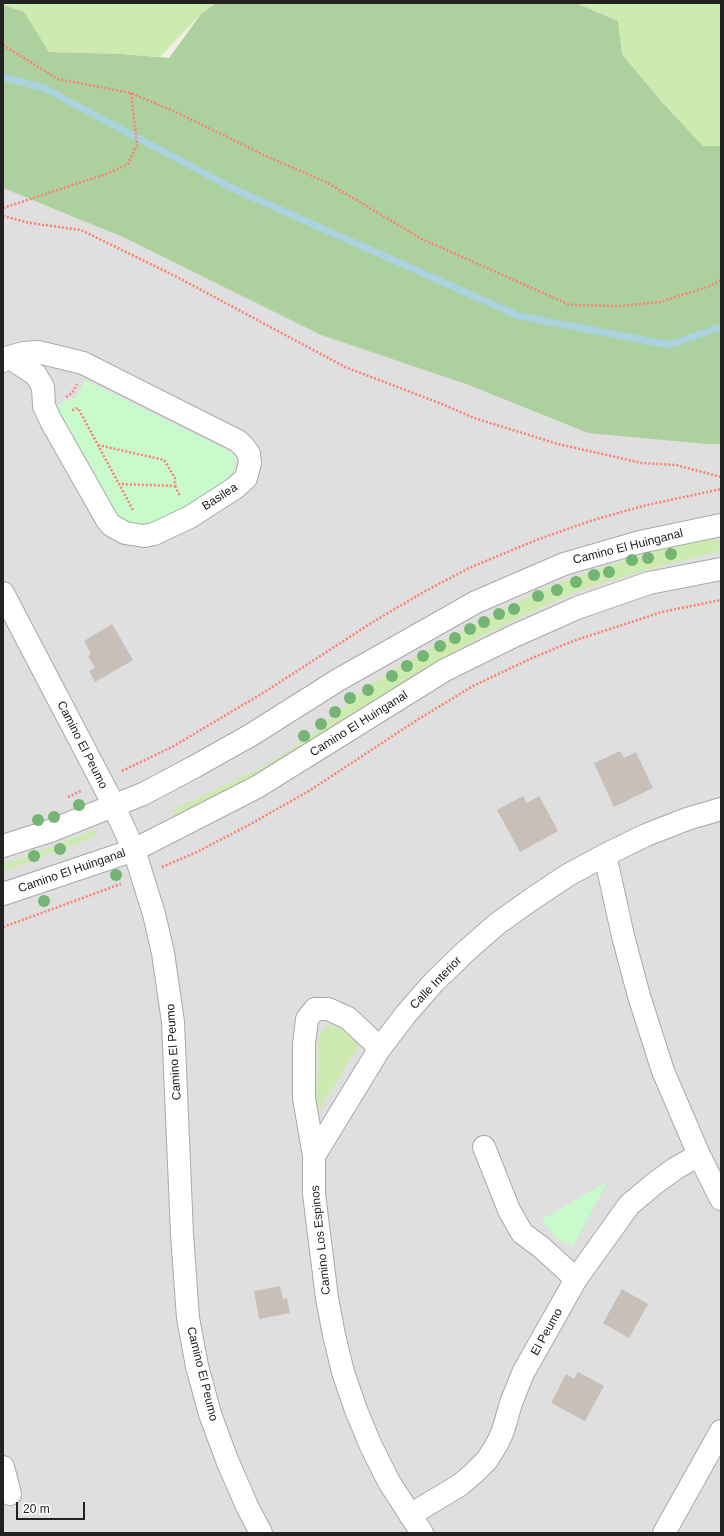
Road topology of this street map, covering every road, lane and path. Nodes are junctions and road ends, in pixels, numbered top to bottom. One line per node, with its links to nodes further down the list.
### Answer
1 (3, 45): 2 (path)
2 (131, 93): 3 (path); 5 (path)
3 (3, 208)
4 (3, 216): 11 (path)
5 (721, 280)
6 (6, 359): 7 (street, Basilea); 9 (street, Basilea)
7 (83, 363): 9 (path); 14 (street, Basilea)
8 (69, 404): 10 (path)
9 (44, 406): 14 (street, Basilea)
10 (98, 445): 12 (path); 12 (path)
11 (721, 477)
12 (119, 484): 14 (path)
13 (721, 525): 18 (street, Camino El Huinganal)
14 (118, 529)
15 (721, 569): 21 (street, Camino El Huinganal)
16 (3, 594): 18 (street, Camino El Peumo)
17 (721, 600): 23 (path)
18 (113, 806): 20 (street, Camino El Huinganal); 21 (street, Camino El Peumo)
19 (721, 808): 22 (street, Calle Interior)
20 (3, 846)
21 (134, 850): 23 (street, Camino El Peumo); 24 (street, Camino El Huinganal)
22 (605, 855): 26 (street, Calle Interior); 28 (street)
23 (142, 876): 25 (path); 36 (street, Camino El Peumo)
24 (3, 894)
25 (3, 927)
26 (380, 1048): 29 (street, Calle Interior); 29 (street, Camino Los Espinos)
27 (484, 1147): 31 (street)
28 (699, 1155): 30 (street); 31 (street, El Peumo)
29 (314, 1156): 35 (street, Camino Los Espinos)
30 (721, 1199)
31 (576, 1279): 35 (street, El Peumo)
32 (721, 1431): 38 (street)
33 (3, 1467): 34 (street)
34 (10, 1494)
35 (410, 1515): 37 (street, Camino Los Espinos)
36 (261, 1533)
37 (422, 1533)
38 (664, 1533)

